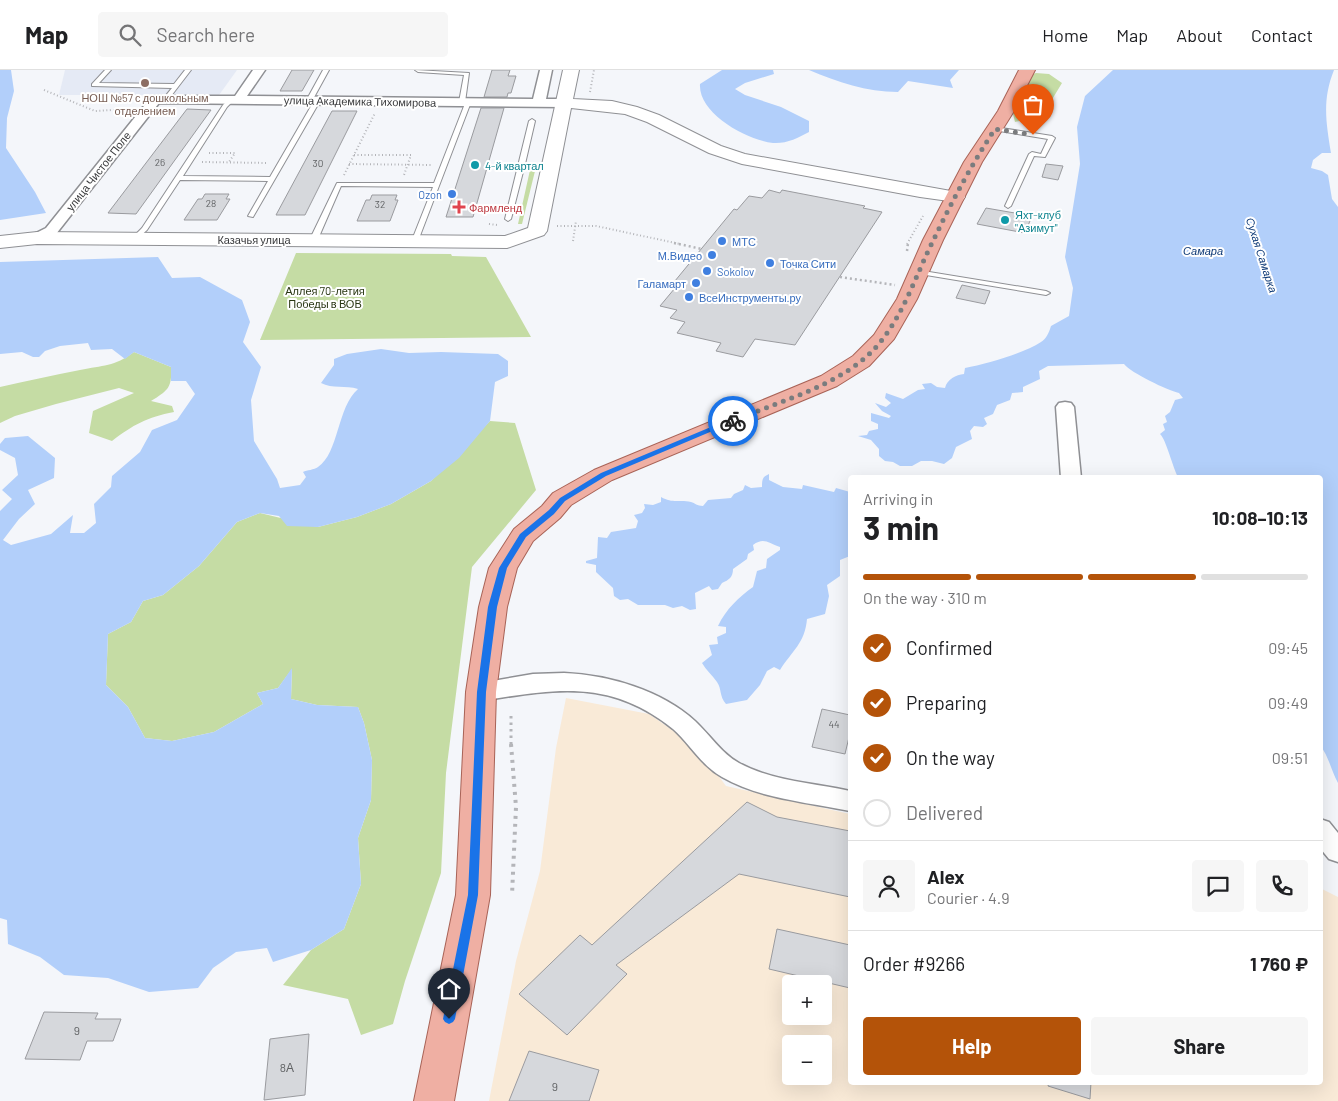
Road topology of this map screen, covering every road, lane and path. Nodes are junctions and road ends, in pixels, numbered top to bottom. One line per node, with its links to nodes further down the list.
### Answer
1 (108, 70): 10 (lane)
2 (188, 70): 10 (lane)
3 (259, 70): 14 (street)
4 (326, 70): 15 (lane)
5 (418, 70): 18 (lane)
6 (546, 70): 16 (street)
7 (571, 70): 19 (street)
8 (594, 70): 12 (path)
9 (1027, 70): 21 (main road)
10 (176, 86): 13 (lane)
11 (44, 90): 13 (path)
12 (590, 93)
13 (161, 99): 14 (street, улица Академика Тихомирова); 47 (street, улица Чистое Поле)
14 (238, 100): 15 (street, улица Академика Тихомирова); 22 (lane)
15 (313, 101): 17 (street, улица Академика Тихомирова); 26 (lane)
16 (540, 101)
17 (380, 102): 18 (street, улица Академика Тихомирова); 23 (path)
18 (465, 102): 19 (street, улица Академика Тихомирова); 29 (lane)
19 (564, 104): 31 (street); 37 (street)
20 (532, 121): 30 (lane)
21 (995, 129): 37 (main road); 38 (lane)
22 (194, 153): 24 (lane); 25 (path)
23 (354, 155): 27 (path); 28 (path)
24 (189, 162): 25 (path); 32 (lane)
25 (229, 162): 26 (path)
26 (281, 163): 33 (lane)
27 (349, 164): 28 (path); 34 (path)
28 (408, 164): 29 (path); 35 (path)
29 (444, 165): 36 (lane)
30 (521, 166): 31 (lane); 41 (lane)
31 (551, 166): 45 (street)
32 (178, 178): 33 (lane); 48 (lane)
33 (272, 179): 40 (lane)
34 (339, 184): 35 (lane); 49 (lane)
35 (400, 185): 36 (lane)
36 (436, 185): 50 (lane)
37 (956, 197): 55 (main road)
38 (1008, 206)
39 (927, 209): 54 (path)
40 (251, 216)
41 (508, 219)
42 (576, 222): 46 (path)
43 (489, 224): 44 (path)
44 (499, 225)
45 (538, 226): 46 (path); 50 (street, Казачья улица)
46 (575, 226): 51 (path); 53 (path)
47 (37, 238): 48 (street, Казачья улица); 52 (street, Казачья улица)
48 (135, 238): 49 (street, Казачья улица)
49 (314, 239): 50 (street, Казачья улица)
50 (416, 240)
51 (573, 241)
52 (0, 242)
53 (702, 249)
54 (907, 253)
55 (920, 272): 58 (lane); 61 (main road)
56 (840, 277): 57 (path)
57 (898, 280)
58 (1046, 293)
59 (1065, 407): 60 (street)
60 (1071, 475)
61 (481, 692): 63 (street); 67 (main road)
62 (511, 716): 66 (path)
63 (848, 800)
64 (1323, 834): 65 (street)
65 (1338, 851)
66 (512, 895)
67 (434, 1101)

